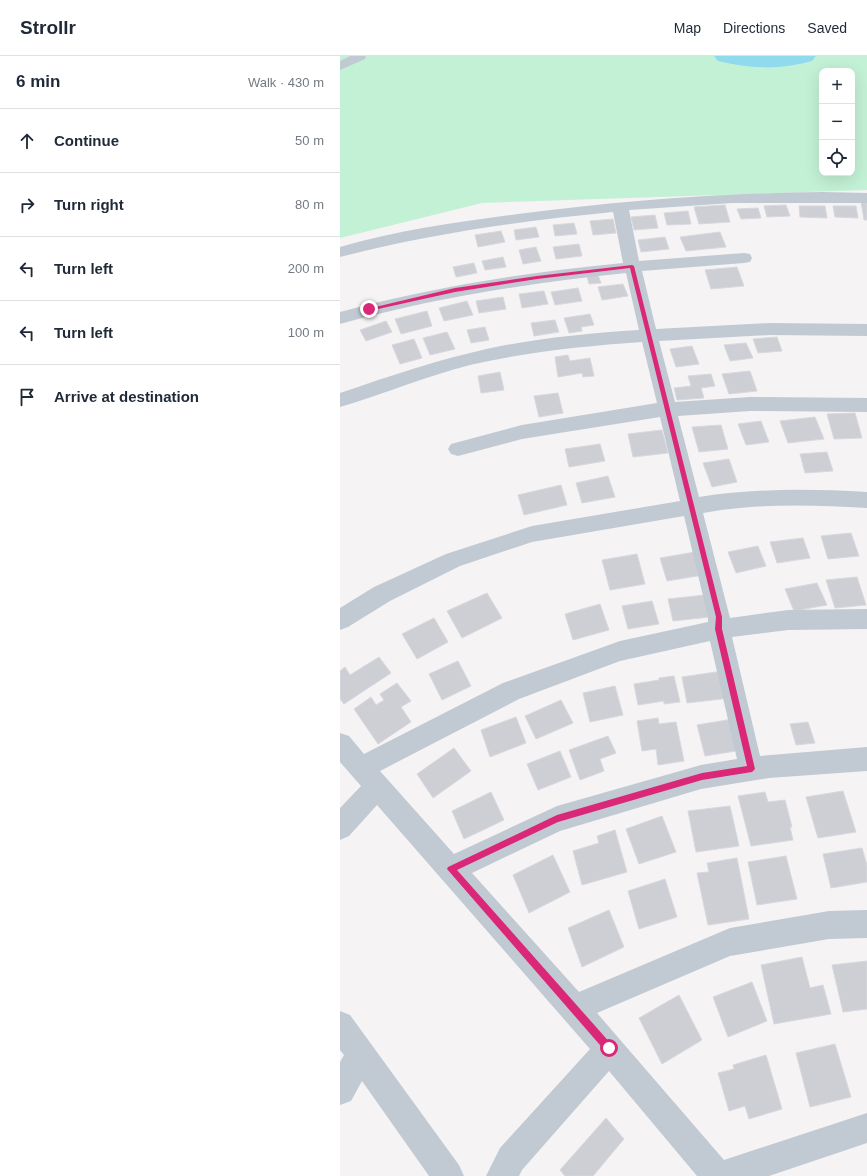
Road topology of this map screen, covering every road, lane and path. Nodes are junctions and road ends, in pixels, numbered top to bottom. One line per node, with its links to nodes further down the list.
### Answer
1 (360, 56): 2 (street)
2 (340, 66)
3 (867, 198): 4 (street)
4 (620, 206): 5 (street); 7 (street)
5 (340, 252)
6 (744, 258): 7 (street)
7 (632, 266): 8 (street); 10 (street)
8 (340, 318)
9 (867, 330): 10 (street)
10 (649, 335): 11 (street); 13 (street)
11 (340, 400)
12 (867, 404): 13 (street)
13 (668, 410): 14 (street); 16 (street)
14 (458, 449)
15 (867, 500): 16 (street)
16 (690, 507): 18 (street); 19 (street)
17 (867, 619): 19 (street)
18 (340, 620)
19 (719, 629): 22 (street); 23 (street)
20 (340, 744): 23 (street)
21 (867, 759): 22 (street)
22 (752, 769): 25 (street)
23 (370, 777): 24 (street); 25 (street)
24 (340, 827)
25 (451, 869): 27 (street)
26 (867, 924): 27 (street)
27 (574, 1008): 29 (street)
28 (340, 1025): 30 (street)
29 (609, 1048): 34 (street); 35 (street)
30 (361, 1054): 31 (street); 33 (street)
31 (340, 1090)
32 (867, 1128): 36 (street)
33 (448, 1176)
34 (502, 1176)
35 (717, 1176)
36 (723, 1176)

